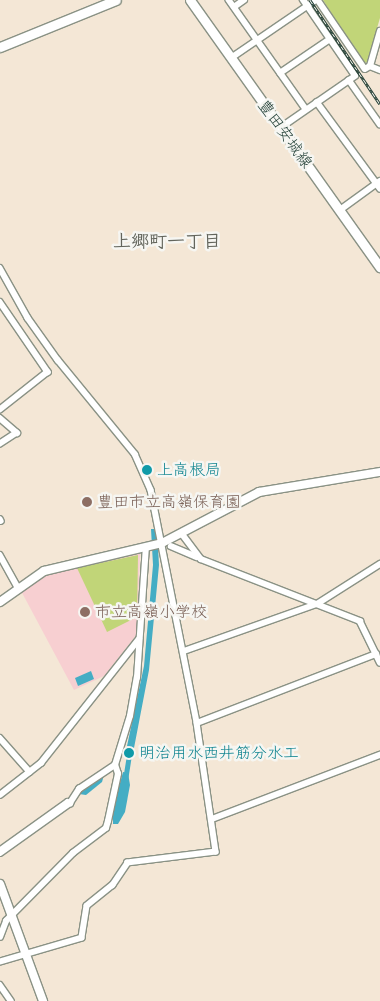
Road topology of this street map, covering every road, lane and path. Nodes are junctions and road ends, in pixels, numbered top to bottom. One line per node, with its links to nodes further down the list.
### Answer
1 (116, 0): 13 (main road)
2 (190, 0): 14 (main road, 豊田安城線)
3 (195, 0): 14 (main road, 豊田安城線)
4 (229, 0): 9 (street)
5 (244, 0): 9 (street)
6 (303, 0): 8 (street)
7 (317, 0): 8 (street); 15 (street)
8 (307, 6): 11 (street); 12 (street)
9 (234, 7): 12 (street)
10 (380, 31): 15 (street)
11 (330, 39): 17 (street); 18 (street)
12 (257, 41): 14 (street); 17 (street)
13 (0, 47)
14 (233, 57): 22 (main road, 豊田安城線)
15 (370, 66): 16 (street)
16 (380, 70)
17 (280, 73): 20 (street)
18 (349, 80): 19 (street); 21 (street)
19 (317, 102): 20 (street); 23 (street)
20 (306, 109): 22 (street)
21 (380, 124)
22 (282, 126): 24 (main road, 豊田安城線)
23 (379, 184): 24 (street)
24 (342, 209): 25 (main road, 豊田安城線); 26 (main road, 豊田安城線)
25 (380, 257)
26 (380, 267)
27 (0, 268): 34 (street)
28 (1, 306): 29 (street)
29 (0, 410)
30 (0, 418): 31 (street)
31 (0, 444)
32 (380, 472): 33 (street)
33 (183, 535): 34 (street); 37 (street)
34 (155, 545): 39 (street); 42 (street); 43 (street)
35 (171, 546): 37 (street)
36 (0, 555): 39 (street)
37 (201, 559): 41 (street)
38 (379, 567): 41 (street)
39 (18, 588): 40 (street)
40 (0, 602)
41 (318, 604): 43 (street); 44 (street)
42 (139, 638): 49 (street); 50 (street)
43 (184, 651): 46 (street)
44 (377, 652): 45 (street); 46 (street)
45 (380, 662)
46 (197, 723): 53 (street)
47 (0, 738): 50 (street)
48 (380, 755): 53 (street)
49 (115, 765): 52 (street); 58 (street)
50 (30, 772): 51 (street)
51 (0, 795)
52 (70, 803): 54 (street); 55 (street)
53 (212, 819): 60 (street)
54 (0, 849)
55 (0, 853)
56 (0, 884): 57 (street)
57 (2, 897): 58 (street)
58 (11, 917): 59 (street); 60 (street)
59 (0, 937)
60 (25, 955): 61 (street); 64 (street)
61 (0, 962)
62 (0, 985): 63 (street)
63 (11, 1001)
64 (43, 1001)

